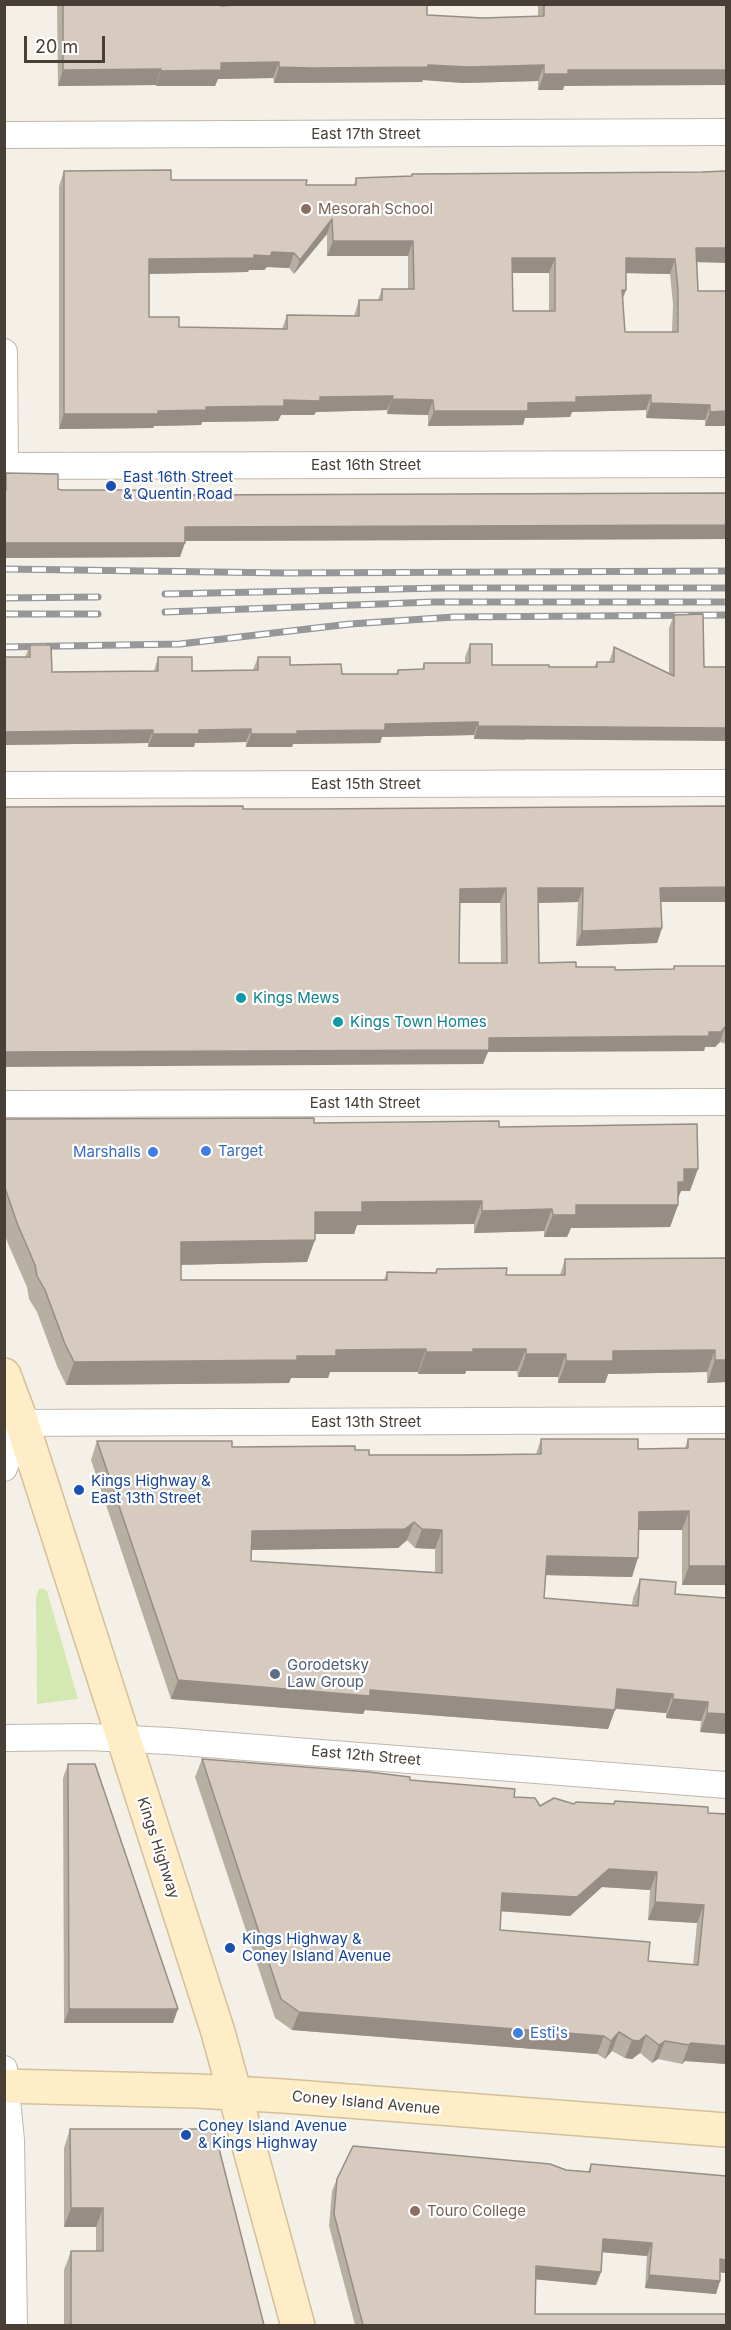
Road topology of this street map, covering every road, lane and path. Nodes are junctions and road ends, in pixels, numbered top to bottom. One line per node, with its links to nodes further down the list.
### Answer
1 (726, 132): 2 (street, East 17th Street)
2 (4, 135)
3 (4, 352): 5 (street)
4 (726, 464): 5 (street, East 16th Street)
5 (5, 466)
6 (726, 783): 7 (street, East 15th Street)
7 (4, 785)
8 (726, 1102): 9 (street, East 14th Street)
9 (4, 1104)
10 (4, 1375): 12 (street, Kings Highway)
11 (726, 1420): 12 (street, East 13th Street)
12 (13, 1423): 13 (street); 15 (street, Kings Highway)
13 (4, 1468)
14 (4, 1738): 15 (street, East 12th Street)
15 (123, 1738): 16 (street, East 12th Street); 18 (street, Kings Highway)
16 (726, 1785)
17 (5, 2080): 18 (street, Coney Island Avenue); 20 (street)
18 (236, 2093): 19 (street, Coney Island Avenue); 21 (street, Kings Highway)
19 (726, 2130)
20 (14, 2325)
21 (298, 2325)

